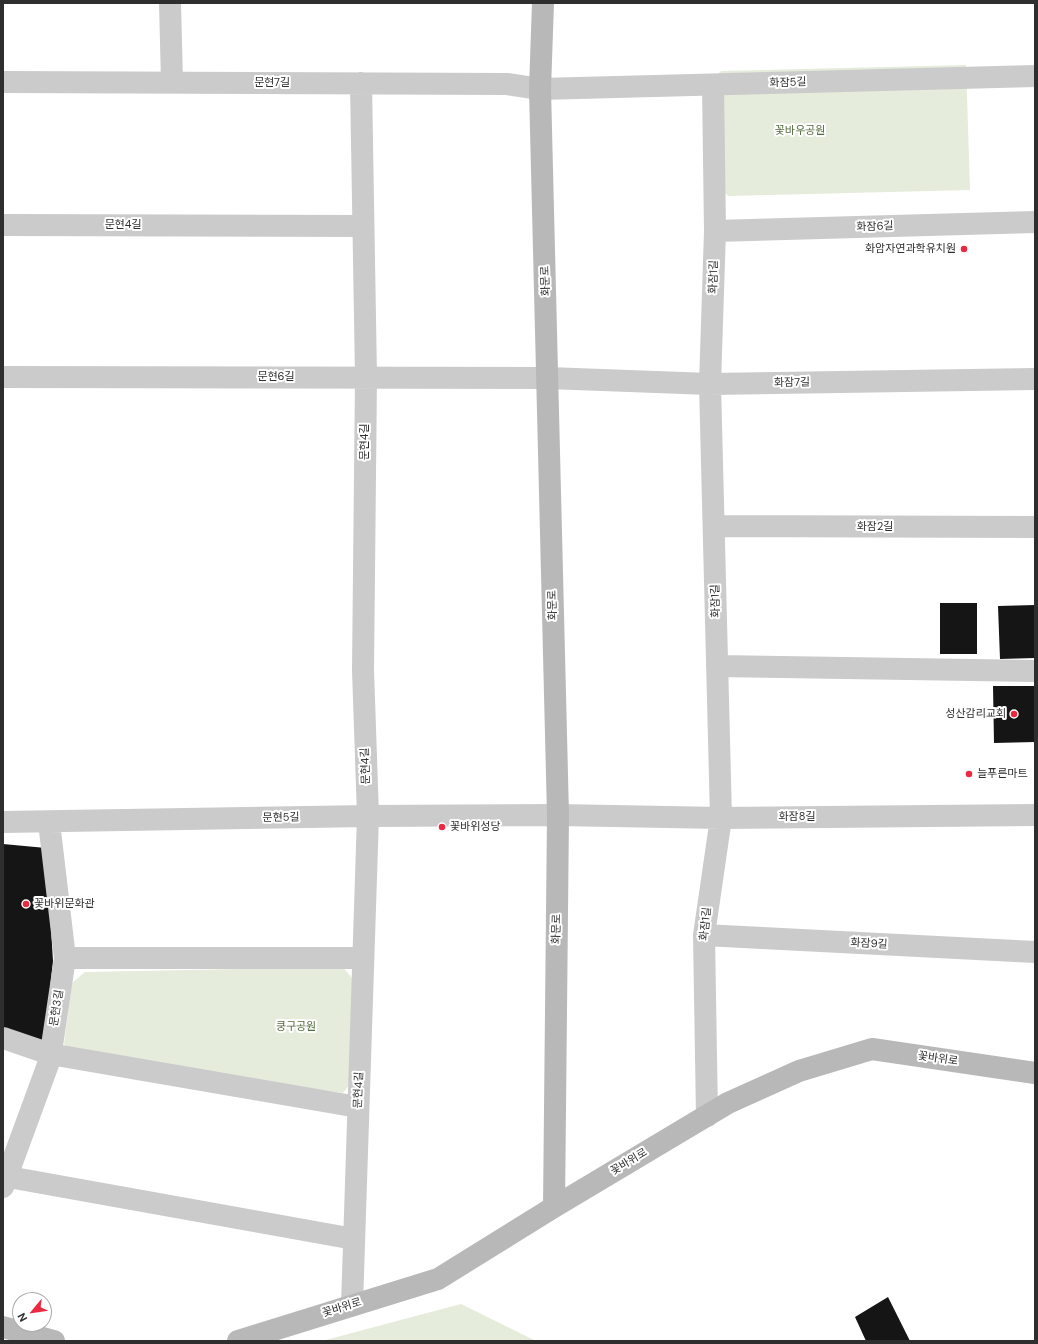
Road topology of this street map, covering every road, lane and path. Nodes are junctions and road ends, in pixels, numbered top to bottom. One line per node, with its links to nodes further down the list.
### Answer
1 (170, 3): 5 (street)
2 (543, 3): 8 (street, 화문로)
3 (1035, 76): 7 (street, 화잠5길)
4 (3, 82): 5 (street, 문현7길)
5 (172, 82): 6 (street, 문현7길)
6 (361, 83): 8 (street, 문현7길); 11 (street, 문현4길)
7 (713, 85): 8 (street, 화잠5길); 12 (street, 화잠1길)
8 (540, 89): 15 (street, 화문로)
9 (1035, 222): 12 (street, 화잠6길)
10 (3, 225): 11 (street, 문현4길)
11 (363, 226): 14 (street, 문현4길)
12 (715, 231): 17 (street, 화잠1길)
13 (3, 377): 14 (street, 문현6길)
14 (366, 377): 15 (street, 문현6길); 24 (street, 문현4길)
15 (548, 378): 17 (street, 화잠7길); 22 (street, 화문로)
16 (1035, 380): 17 (street, 화잠7길)
17 (710, 384): 18 (street, 화잠1길)
18 (714, 526): 19 (street, 화잠2길); 20 (street, 화잠1길)
19 (1035, 527)
20 (717, 666): 21 (street); 25 (street, 화잠1길)
21 (1035, 671)
22 (558, 815): 24 (street, 문현5길); 25 (street, 화잠8길); 38 (street, 화문로)
23 (1035, 815): 25 (street, 화잠8길)
24 (368, 816): 27 (street, 문현5길); 31 (street, 문현4길)
25 (721, 818): 28 (street, 화잠1길)
26 (3, 822): 27 (street, 문현5길)
27 (49, 822): 30 (street, 문현3길)
28 (704, 936): 29 (street, 화잠9길); 36 (street, 화잠1길)
29 (1035, 952)
30 (65, 958): 31 (street); 33 (street, 문현3길)
31 (363, 958): 35 (street, 문현4길)
32 (3, 1038): 33 (street)
33 (50, 1054): 35 (street); 37 (street, 문현3길)
34 (1035, 1073): 36 (street, 꽃바위로)
35 (358, 1107): 39 (street, 문현4길)
36 (707, 1116): 38 (street, 꽃바위로)
37 (4, 1180): 39 (street)
38 (554, 1207): 40 (street, 꽃바위로)
39 (354, 1238): 40 (street, 문현4길)
40 (352, 1306): 43 (street, 꽃바위로)
41 (3, 1327): 42 (street)
42 (54, 1341)
43 (238, 1341)

